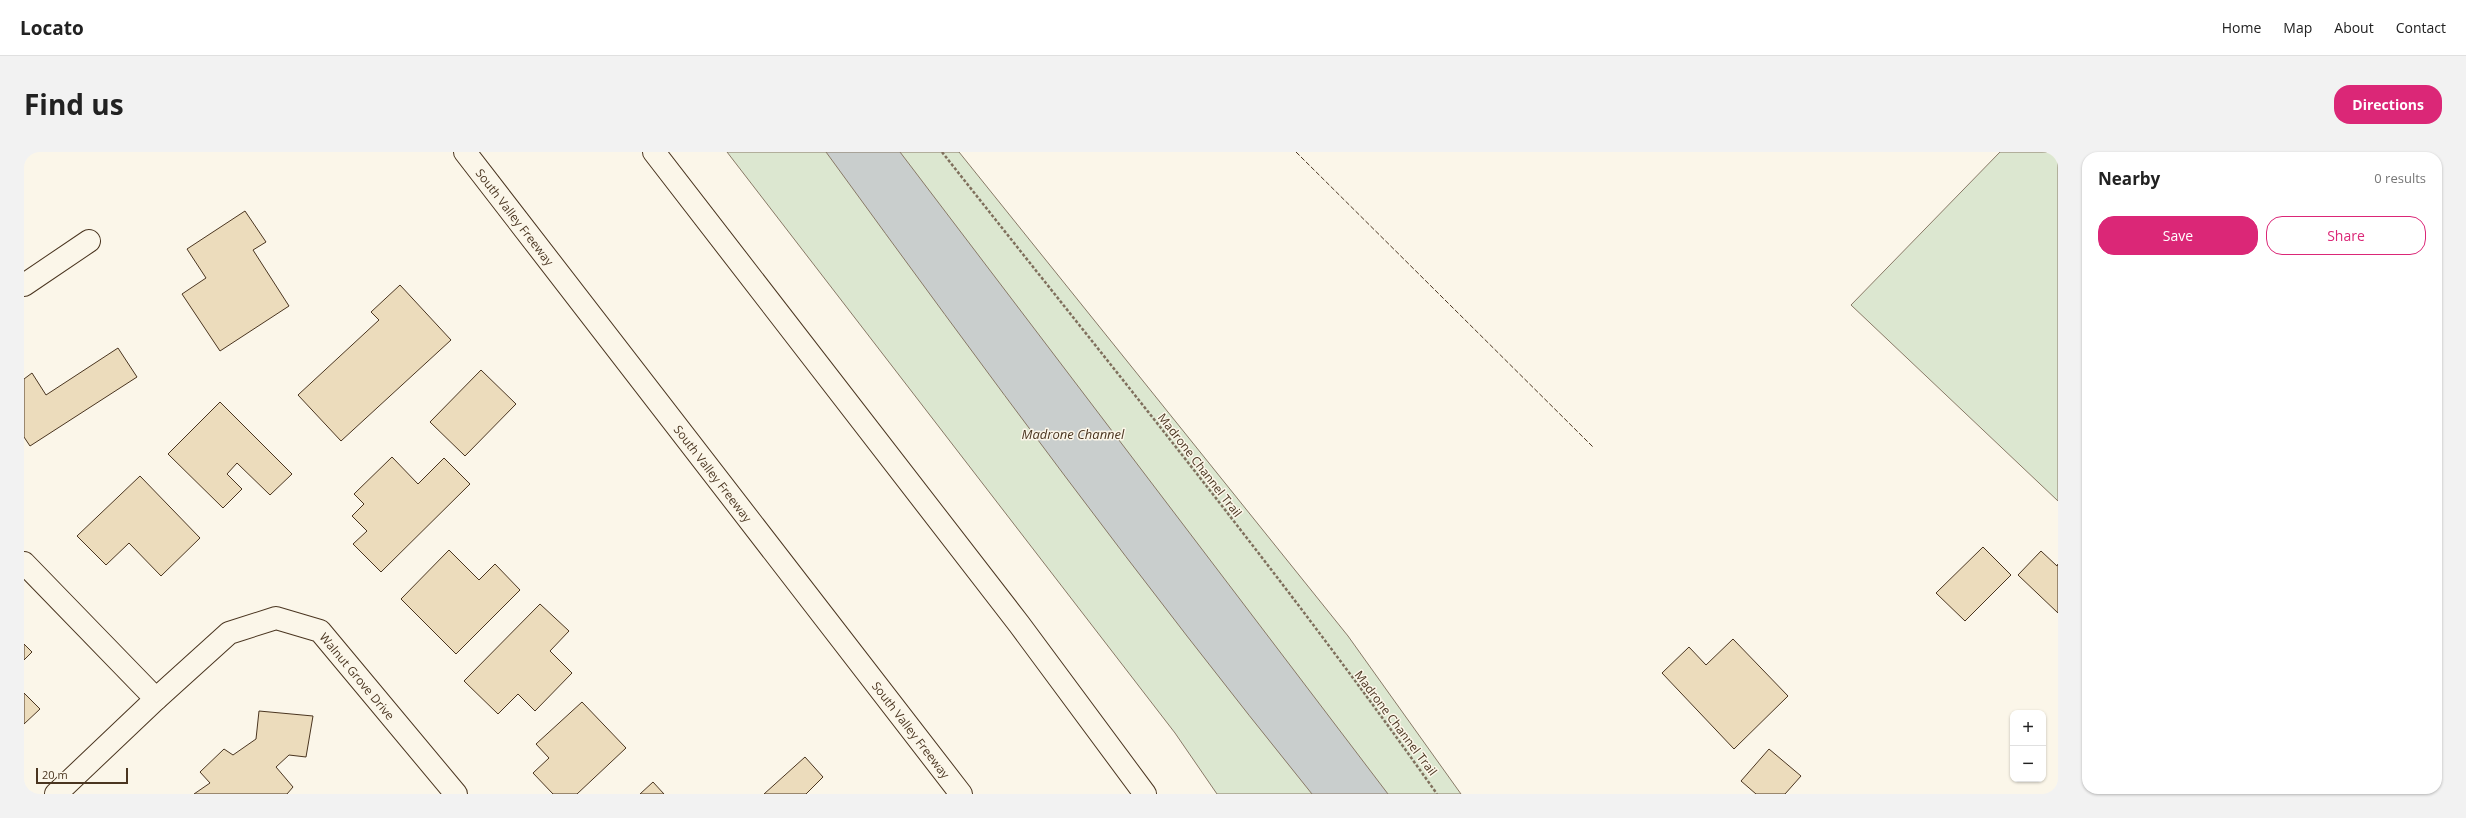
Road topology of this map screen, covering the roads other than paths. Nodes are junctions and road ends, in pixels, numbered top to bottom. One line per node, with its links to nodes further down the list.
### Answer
1 (465, 152): 9 (main road, South Valley Freeway)
2 (654, 152): 10 (main road)
3 (89, 241): 4 (main road)
4 (24, 285)
5 (24, 563): 6 (main road)
6 (156, 699): 7 (main road, Walnut Grove Drive); 8 (main road, Walnut Grove Drive)
7 (56, 794)
8 (456, 794)
9 (961, 794)
10 (1145, 794)

